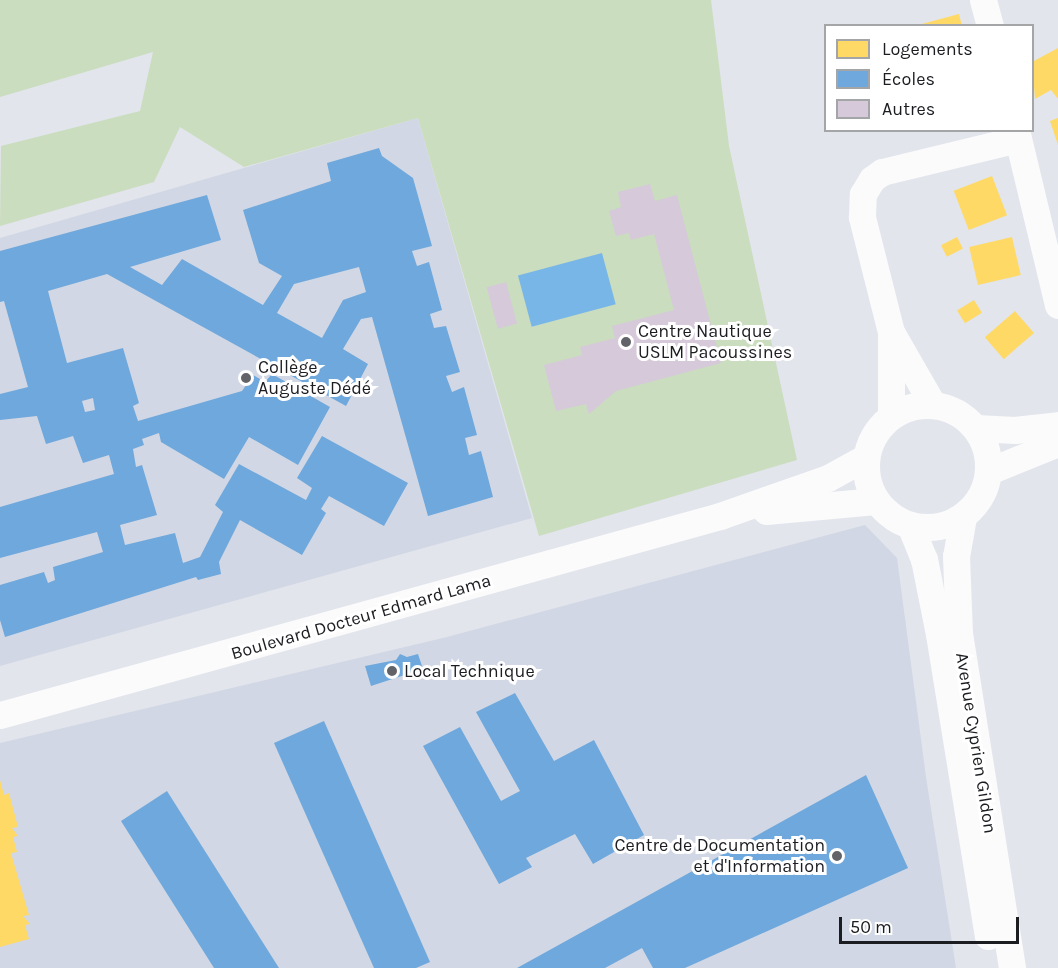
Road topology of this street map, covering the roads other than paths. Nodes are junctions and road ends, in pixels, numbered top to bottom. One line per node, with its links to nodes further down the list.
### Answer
1 (983, 0): 2 (street)
2 (989, 24)
3 (1017, 135): 4 (street); 5 (street)
4 (1058, 304)
5 (891, 332): 6 (street); 7 (street)
6 (933, 405): 7 (street); 9 (street)
7 (891, 416): 11 (street)
8 (1058, 426): 9 (street)
9 (976, 428): 12 (street)
10 (1058, 443): 12 (street)
11 (866, 457): 13 (street); 14 (street, Boulevard Docteur Edmard Lama)
12 (989, 471): 15 (street)
13 (876, 501): 14 (street, Boulevard Docteur Edmard Lama); 16 (street)
14 (720, 516): 17 (street, Boulevard Docteur Edmard Lama)
15 (963, 516): 16 (street); 19 (street, Avenue Cyprien Gildon)
16 (910, 525): 18 (street, Avenue Cyprien Gildon)
17 (0, 715)
18 (993, 968)
19 (1012, 968)

